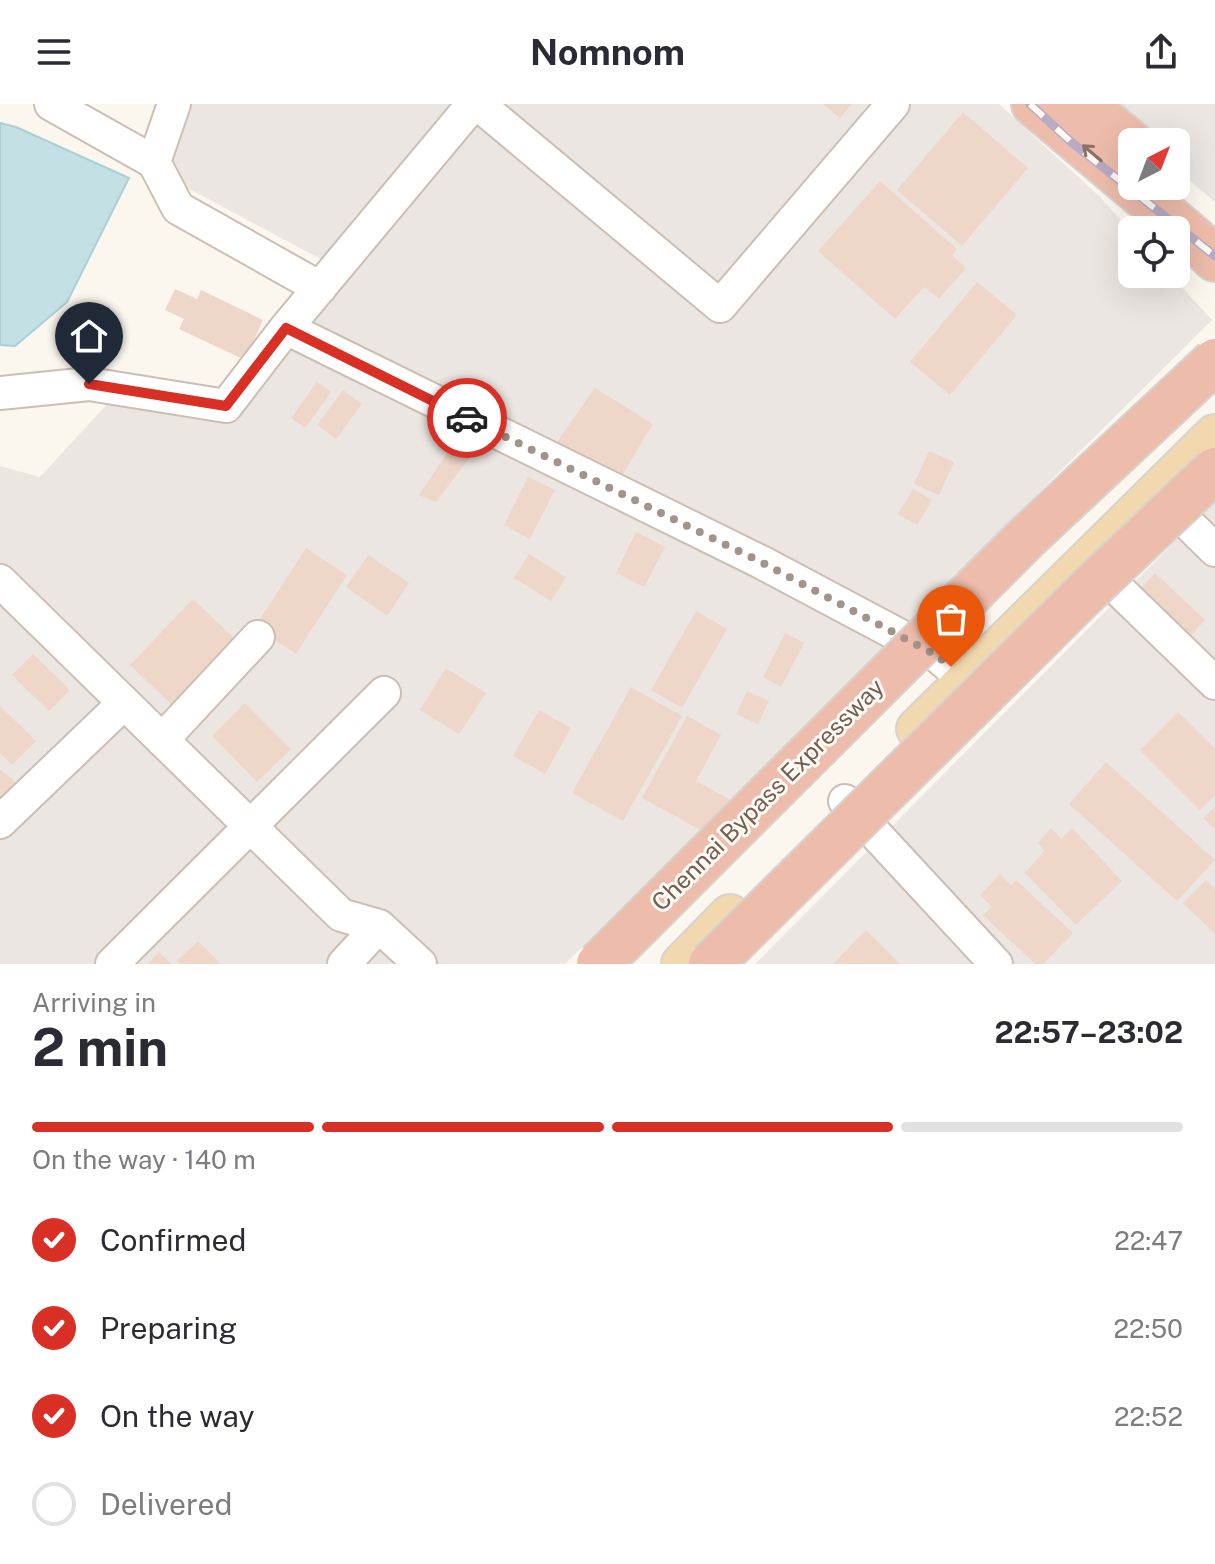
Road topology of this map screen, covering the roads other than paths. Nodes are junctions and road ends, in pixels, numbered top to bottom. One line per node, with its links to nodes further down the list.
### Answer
1 (51, 104): 8 (street)
2 (174, 104): 8 (street)
3 (475, 104): 4 (street); 12 (street)
4 (893, 104)
5 (1034, 104): 11 (highway, one-way to 5)
6 (1084, 104): 7 (highway)
7 (1118, 132)
8 (154, 162): 12 (street)
9 (1190, 196): 10 (highway)
10 (1215, 220)
11 (1215, 259)
12 (320, 288): 13 (street)
13 (286, 328): 16 (street); 24 (street)
14 (1215, 361): 38 (highway, Chennai Bypass Expressway, bridge)
15 (1215, 384): 24 (main road)
16 (0, 393)
17 (1215, 435): 19 (main road)
18 (1215, 470): 34 (highway, bridge)
19 (1156, 492): 20 (street); 21 (main road)
20 (1215, 550)
21 (1087, 559): 25 (main road); 26 (street)
22 (0, 581): 28 (street)
23 (258, 637): 29 (street)
24 (936, 655): 25 (street); 39 (main road)
25 (966, 680): 30 (main road)
26 (1215, 683)
27 (384, 693): 32 (street)
28 (124, 703): 29 (street); 31 (street)
29 (162, 740): 32 (street)
30 (845, 801): 34 (main road); 42 (street)
31 (0, 822)
32 (252, 828): 33 (street); 35 (street)
33 (379, 926): 36 (street); 37 (street)
34 (713, 946): 40 (main road); 41 (street)
35 (112, 964)
36 (344, 964)
37 (420, 964)
38 (599, 964)
39 (618, 964)
40 (682, 964)
41 (750, 964)
42 (996, 964)

